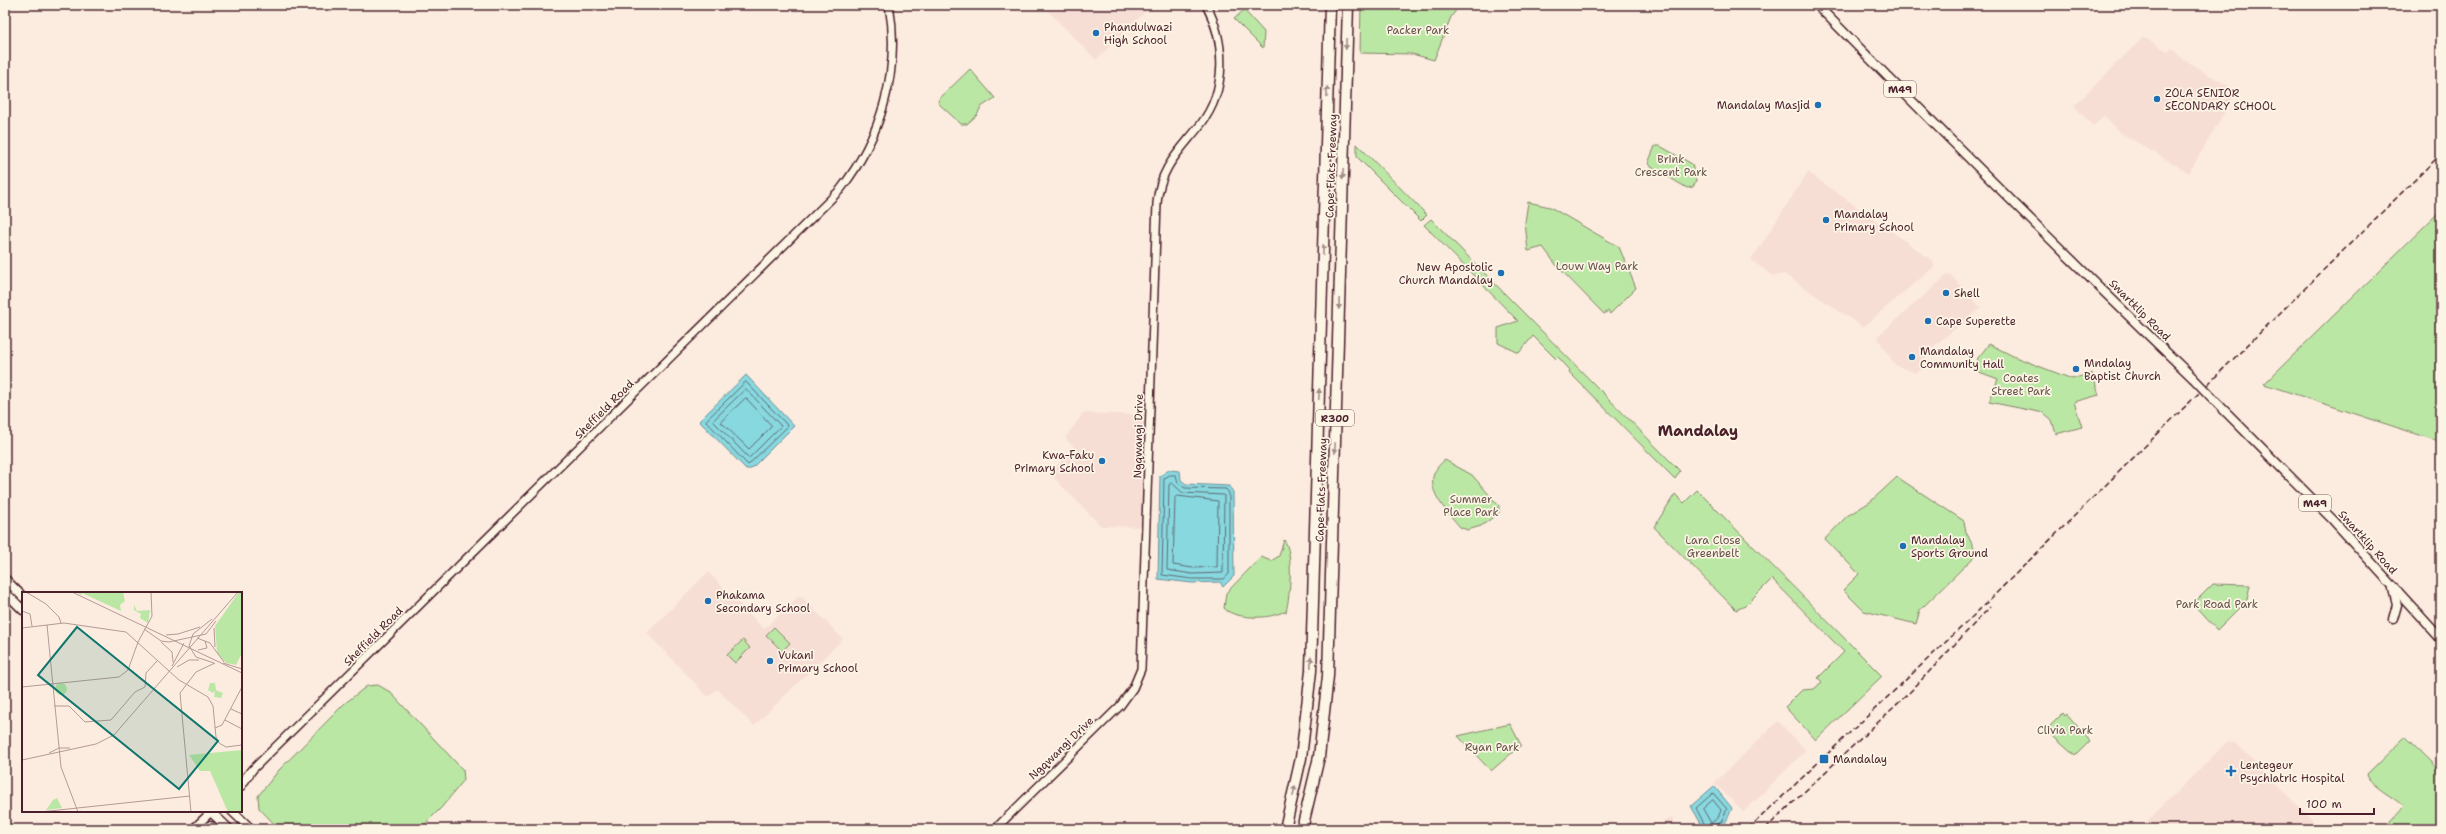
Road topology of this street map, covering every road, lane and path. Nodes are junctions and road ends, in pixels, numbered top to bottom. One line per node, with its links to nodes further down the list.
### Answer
1 (889, 5): 13 (street, Sheffield Road)
2 (1206, 5): 25 (street, Ngqwangi Drive)
3 (1330, 5): 26 (highway, Cape Flats Freeway / R300, one-way to 3)
4 (1348, 5): 27 (highway, Cape Flats Freeway / R300, one-way to 27)
5 (1817, 5): 7 (main road, Swartklip Road / M49, bridge)
6 (5, 579): 9 (main road)
7 (2392, 585): 11 (main road); 12 (main road, Swartklip Road / M49)
8 (5, 592): 10 (main road)
9 (22, 596)
10 (22, 609)
11 (2393, 619)
12 (2441, 639)
13 (251, 771): 14 (street, Sheffield Road); 15 (main road)
14 (242, 780)
15 (242, 784)
16 (210, 812): 20 (street)
17 (212, 812): 23 (main road)
18 (233, 812): 24 (main road)
19 (242, 812): 24 (main road)
20 (194, 829)
21 (198, 829): 22 (main road)
22 (220, 829)
23 (229, 829)
24 (251, 829)
25 (994, 829)
26 (1285, 829)
27 (1302, 829)

